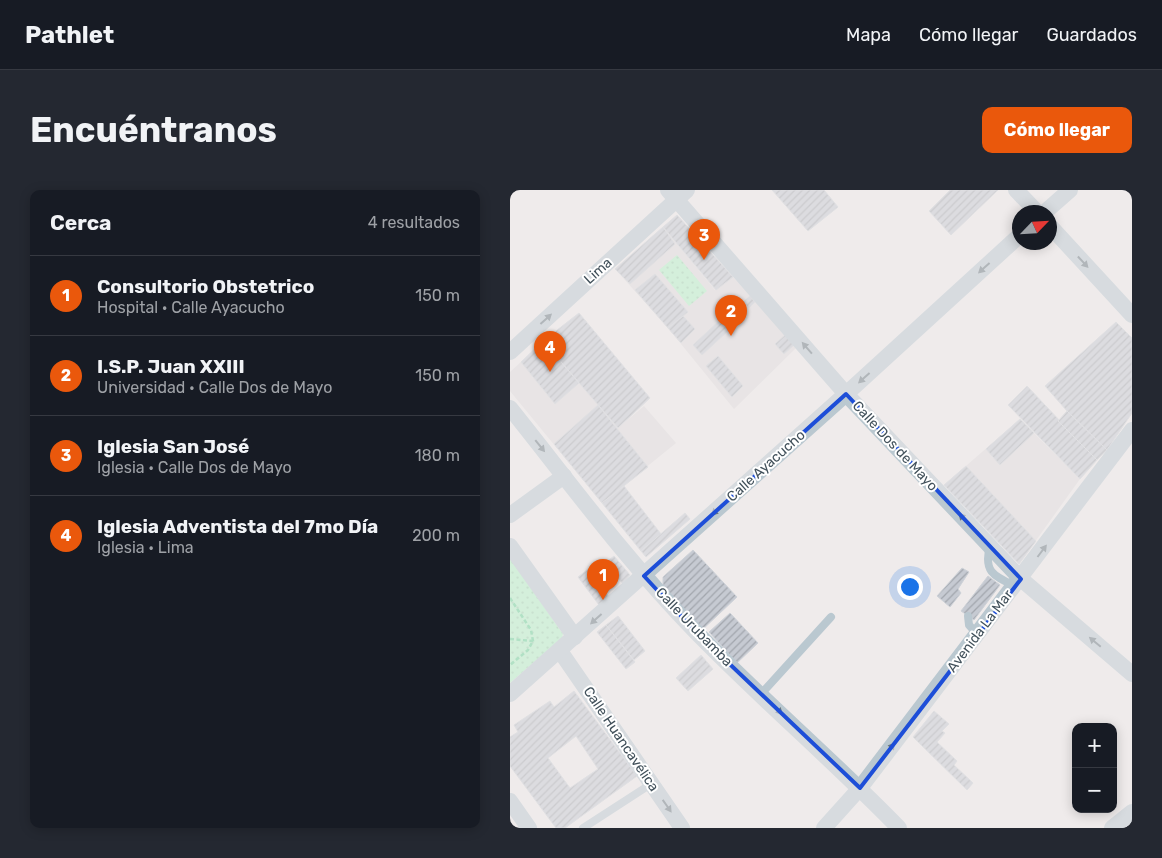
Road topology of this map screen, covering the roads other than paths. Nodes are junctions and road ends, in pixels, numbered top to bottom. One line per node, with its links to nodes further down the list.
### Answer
1 (1016, 190): 4 (street)
2 (1070, 190): 5 (street)
3 (677, 193): 9 (street, Lima, one-way to 3); 10 (street, Calle Dos de Mayo, one-way to 3)
4 (1030, 205)
5 (1053, 205)
6 (1057, 234): 8 (street, one-way to 8)
7 (1012, 242): 10 (street, Calle Ayacucho, one-way to 10)
8 (1132, 315)
9 (510, 352)
10 (846, 394): 16 (street, Calle Dos de Mayo, one-way to 10); 17 (street, Calle Ayacucho, one-way to 17)
11 (510, 408): 13 (street, Calle Urubamba, one-way to 13)
12 (1132, 430): 18 (street, Avenida La Mar, one-way to 12)
13 (564, 476): 14 (street); 17 (street, Calle Urubamba)
14 (510, 515)
15 (510, 546): 22 (street)
16 (990, 546): 18 (street, Calle Dos de Mayo); 18 (lane)
17 (644, 576): 22 (street, Calle Ayacucho, one-way to 22); 26 (street, Calle Urubamba)
18 (1018, 583): 21 (street, Avenida La Mar); 24 (street, Calle Dos de Mayo, one-way to 18)
19 (968, 616): 21 (lane)
20 (832, 617): 26 (lane)
21 (978, 635): 28 (street, Avenida La Mar, one-way to 21)
22 (576, 637): 23 (street, Calle Ayacucho)
23 (560, 651): 25 (street, Calle Ayacucho); 27 (street, Calle Huancavélica)
24 (1132, 674)
25 (510, 694)
26 (761, 694): 28 (street, Calle Urubamba, one-way to 28)
27 (651, 784): 32 (lane); 33 (street, Calle Huancavélica, one-way to 33)
28 (860, 788): 34 (street, Avenida La Mar); 35 (street, Calle Urubamba)
29 (510, 800): 31 (street)
30 (1132, 812): 36 (street)
31 (529, 828)
32 (583, 828)
33 (682, 828)
34 (824, 828)
35 (899, 828)
36 (1112, 828)

